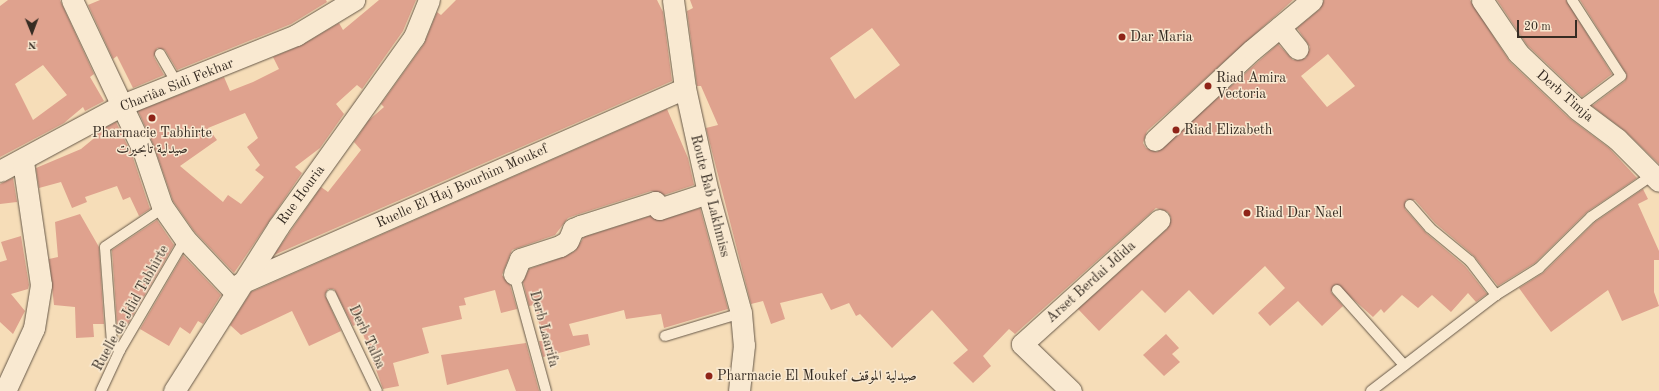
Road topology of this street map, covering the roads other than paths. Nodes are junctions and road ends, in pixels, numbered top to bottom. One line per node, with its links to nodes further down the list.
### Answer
1 (72, 0): 13 (street)
2 (354, 0): 11 (street, Chariâa Sidi Fekhar)
3 (429, 0): 25 (street, Rue Houria)
4 (673, 0): 12 (street, Route Bab Lakhmiss)
5 (1312, 0): 8 (street)
6 (1482, 0): 14 (street, Derb Timja)
7 (1572, 0): 14 (lane)
8 (1280, 27): 9 (street); 15 (street)
9 (1298, 50)
10 (160, 54): 11 (lane)
11 (176, 82): 13 (street, Chariâa Sidi Fekhar)
12 (685, 88): 19 (street, Route Bab Lakhmiss); 25 (street, Ruelle El Haj Bourhim Moukef)
13 (122, 105): 16 (street, Chariâa Sidi Fekhar); 21 (street)
14 (1577, 109): 18 (street, Derb Timja)
15 (1156, 140)
16 (23, 161): 17 (street, Chariâa Sidi Fekhar); 33 (street)
17 (0, 171)
18 (1655, 179): 28 (lane)
19 (708, 193): 24 (street); 29 (street, Route Bab Lakhmiss)
20 (1410, 205): 28 (lane)
21 (163, 208): 23 (street); 31 (lane)
22 (1159, 220): 39 (street, Arset Berdai Jdida)
23 (185, 239): 25 (street); 31 (lane, Ruelle de Jdid Tabhirte)
24 (514, 274): 37 (lane, Derb Laarifa)
25 (237, 288): 35 (street, Rue Houria)
26 (1338, 290): 32 (lane)
27 (332, 295): 36 (lane, Derb Talba)
28 (1496, 295): 32 (lane)
29 (741, 313): 30 (lane); 38 (street, Route Bab Lakhmiss)
30 (665, 336)
31 (120, 350): 34 (lane, Ruelle de Jdid Tabhirte)
32 (1404, 365): 40 (lane)
33 (5, 391)
34 (101, 391)
35 (174, 391)
36 (377, 391)
37 (546, 391)
38 (739, 391)
39 (1071, 391)
40 (1371, 391)

